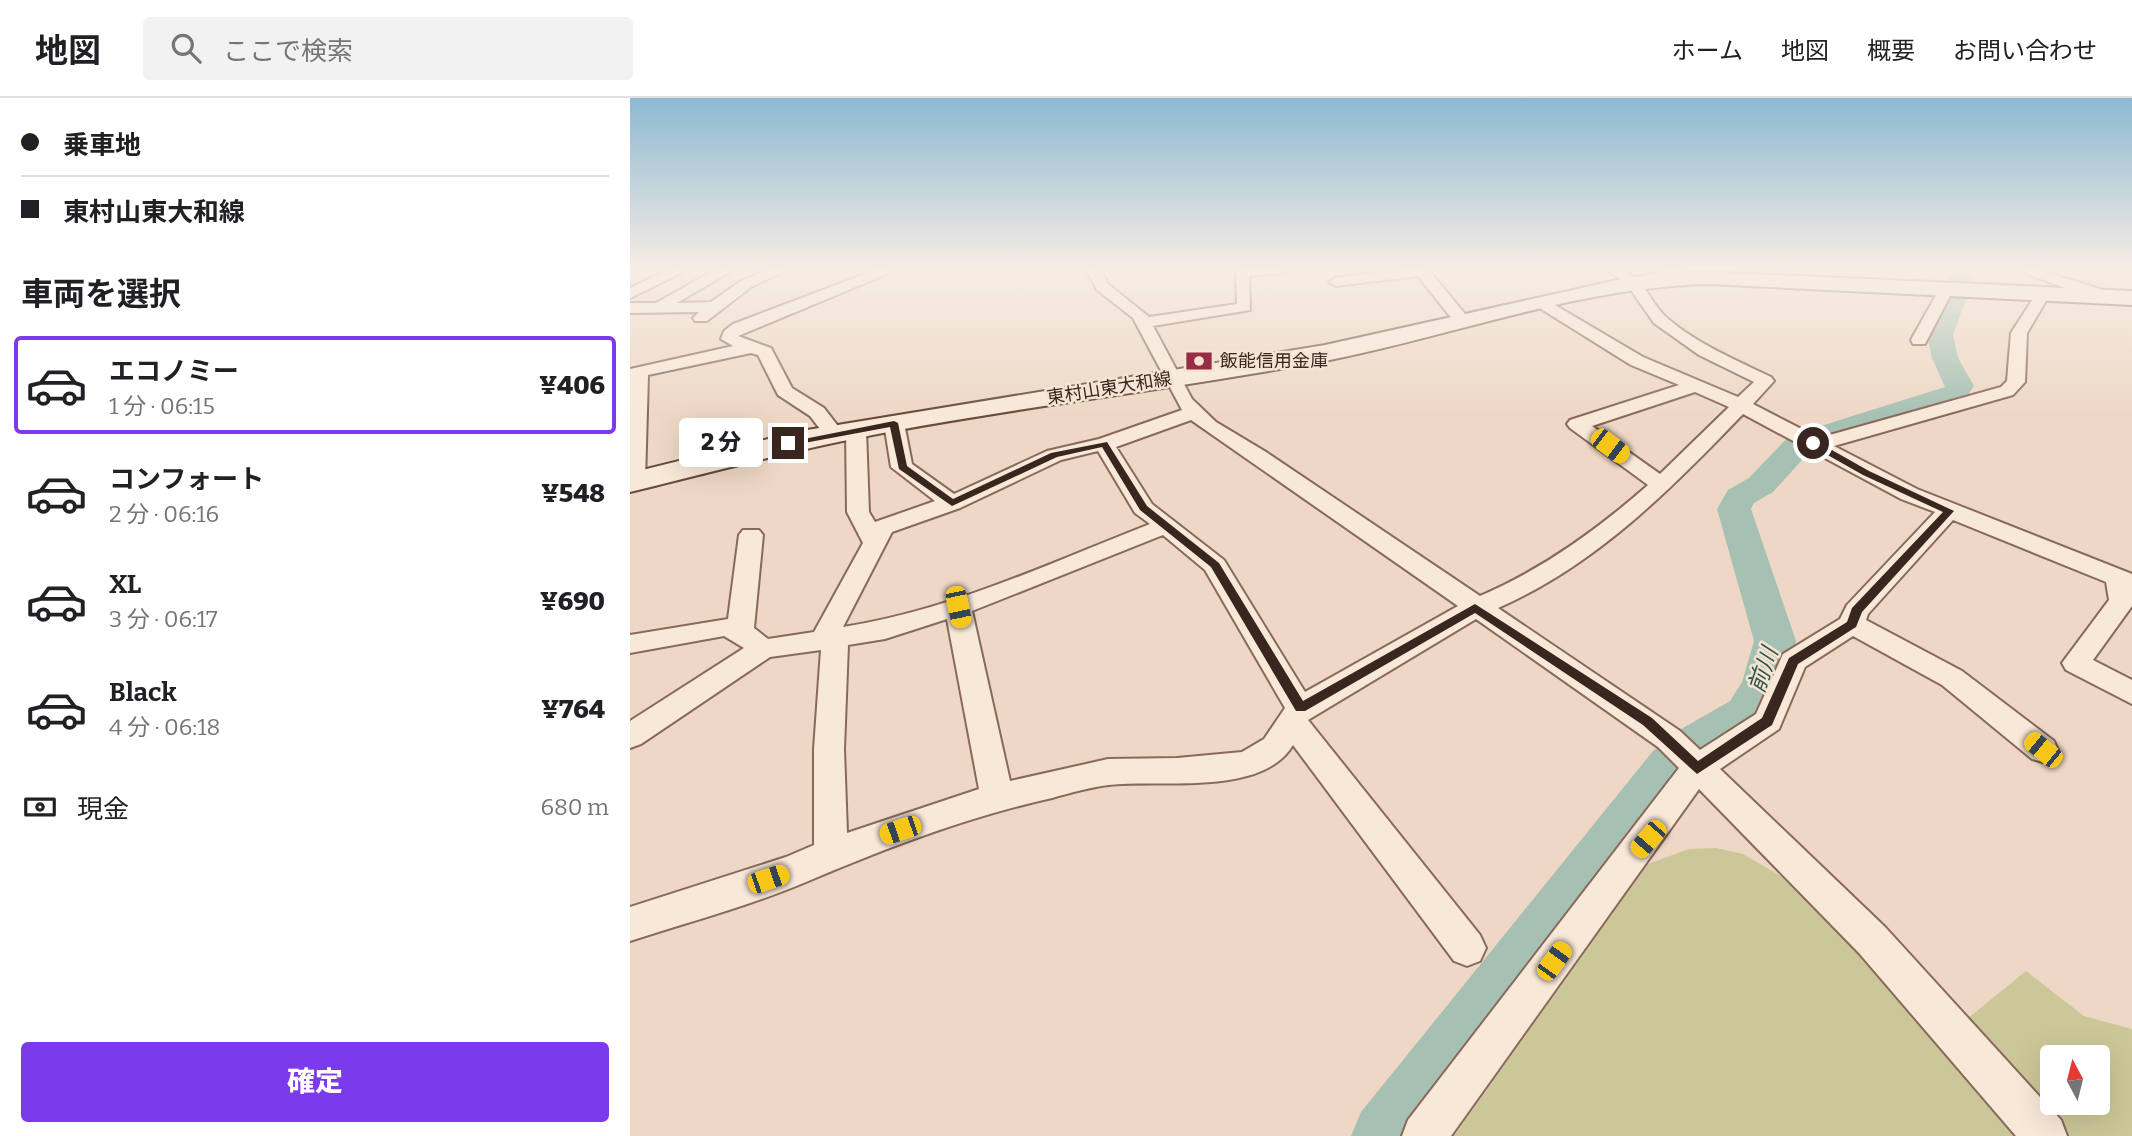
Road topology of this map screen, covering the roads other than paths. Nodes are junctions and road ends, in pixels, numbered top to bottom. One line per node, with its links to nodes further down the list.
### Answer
1 (763, 317): 13 (street)
2 (1142, 317): 11 (street)
3 (1180, 317): 11 (street)
4 (1459, 317): 10 (street)
5 (1483, 317): 10 (main road, 東村山東大和線)
6 (1563, 317): 16 (street)
7 (1658, 317): 17 (street)
8 (1933, 317): 12 (street)
9 (2029, 317): 21 (street)
10 (1463, 322): 15 (main road, 東村山東大和線)
11 (1145, 323): 15 (street)
12 (1919, 340)
13 (749, 348): 14 (street); 20 (street)
14 (634, 373): 23 (street)
15 (1173, 377): 18 (street); 19 (main road, 東村山東大和線)
16 (1696, 386): 17 (street); 24 (street)
17 (1741, 405): 21 (street); 24 (street)
18 (1193, 413): 22 (street); 32 (street)
19 (894, 423): 20 (main road, 東村山東大和線); 25 (street)
20 (845, 432): 23 (main road, 東村山東大和線); 29 (street)
21 (1810, 441): 26 (street)
22 (1104, 444): 25 (street); 27 (street)
23 (632, 482)
24 (1661, 484): 32 (street)
25 (952, 503): 29 (street)
26 (1950, 511): 30 (street); 33 (street)
27 (1164, 527): 31 (street); 39 (street)
28 (751, 535): 34 (street)
29 (873, 541): 35 (street)
30 (2125, 581): 38 (street)
31 (958, 607): 35 (street); 43 (street)
32 (1475, 608): 39 (street); 42 (street)
33 (1852, 624): 41 (street); 42 (street)
34 (740, 631): 36 (street); 37 (street)
35 (829, 640): 37 (street); 44 (street)
36 (630, 644)
37 (763, 649): 40 (street)
38 (2132, 693)
39 (1296, 714): 43 (street); 46 (street)
40 (630, 736)
41 (2043, 750)
42 (1685, 756): 47 (street); 48 (street)
43 (997, 797): 44 (street)
44 (831, 855): 45 (street)
45 (630, 923)
46 (1467, 948)
47 (1424, 1136)
48 (2045, 1136)

